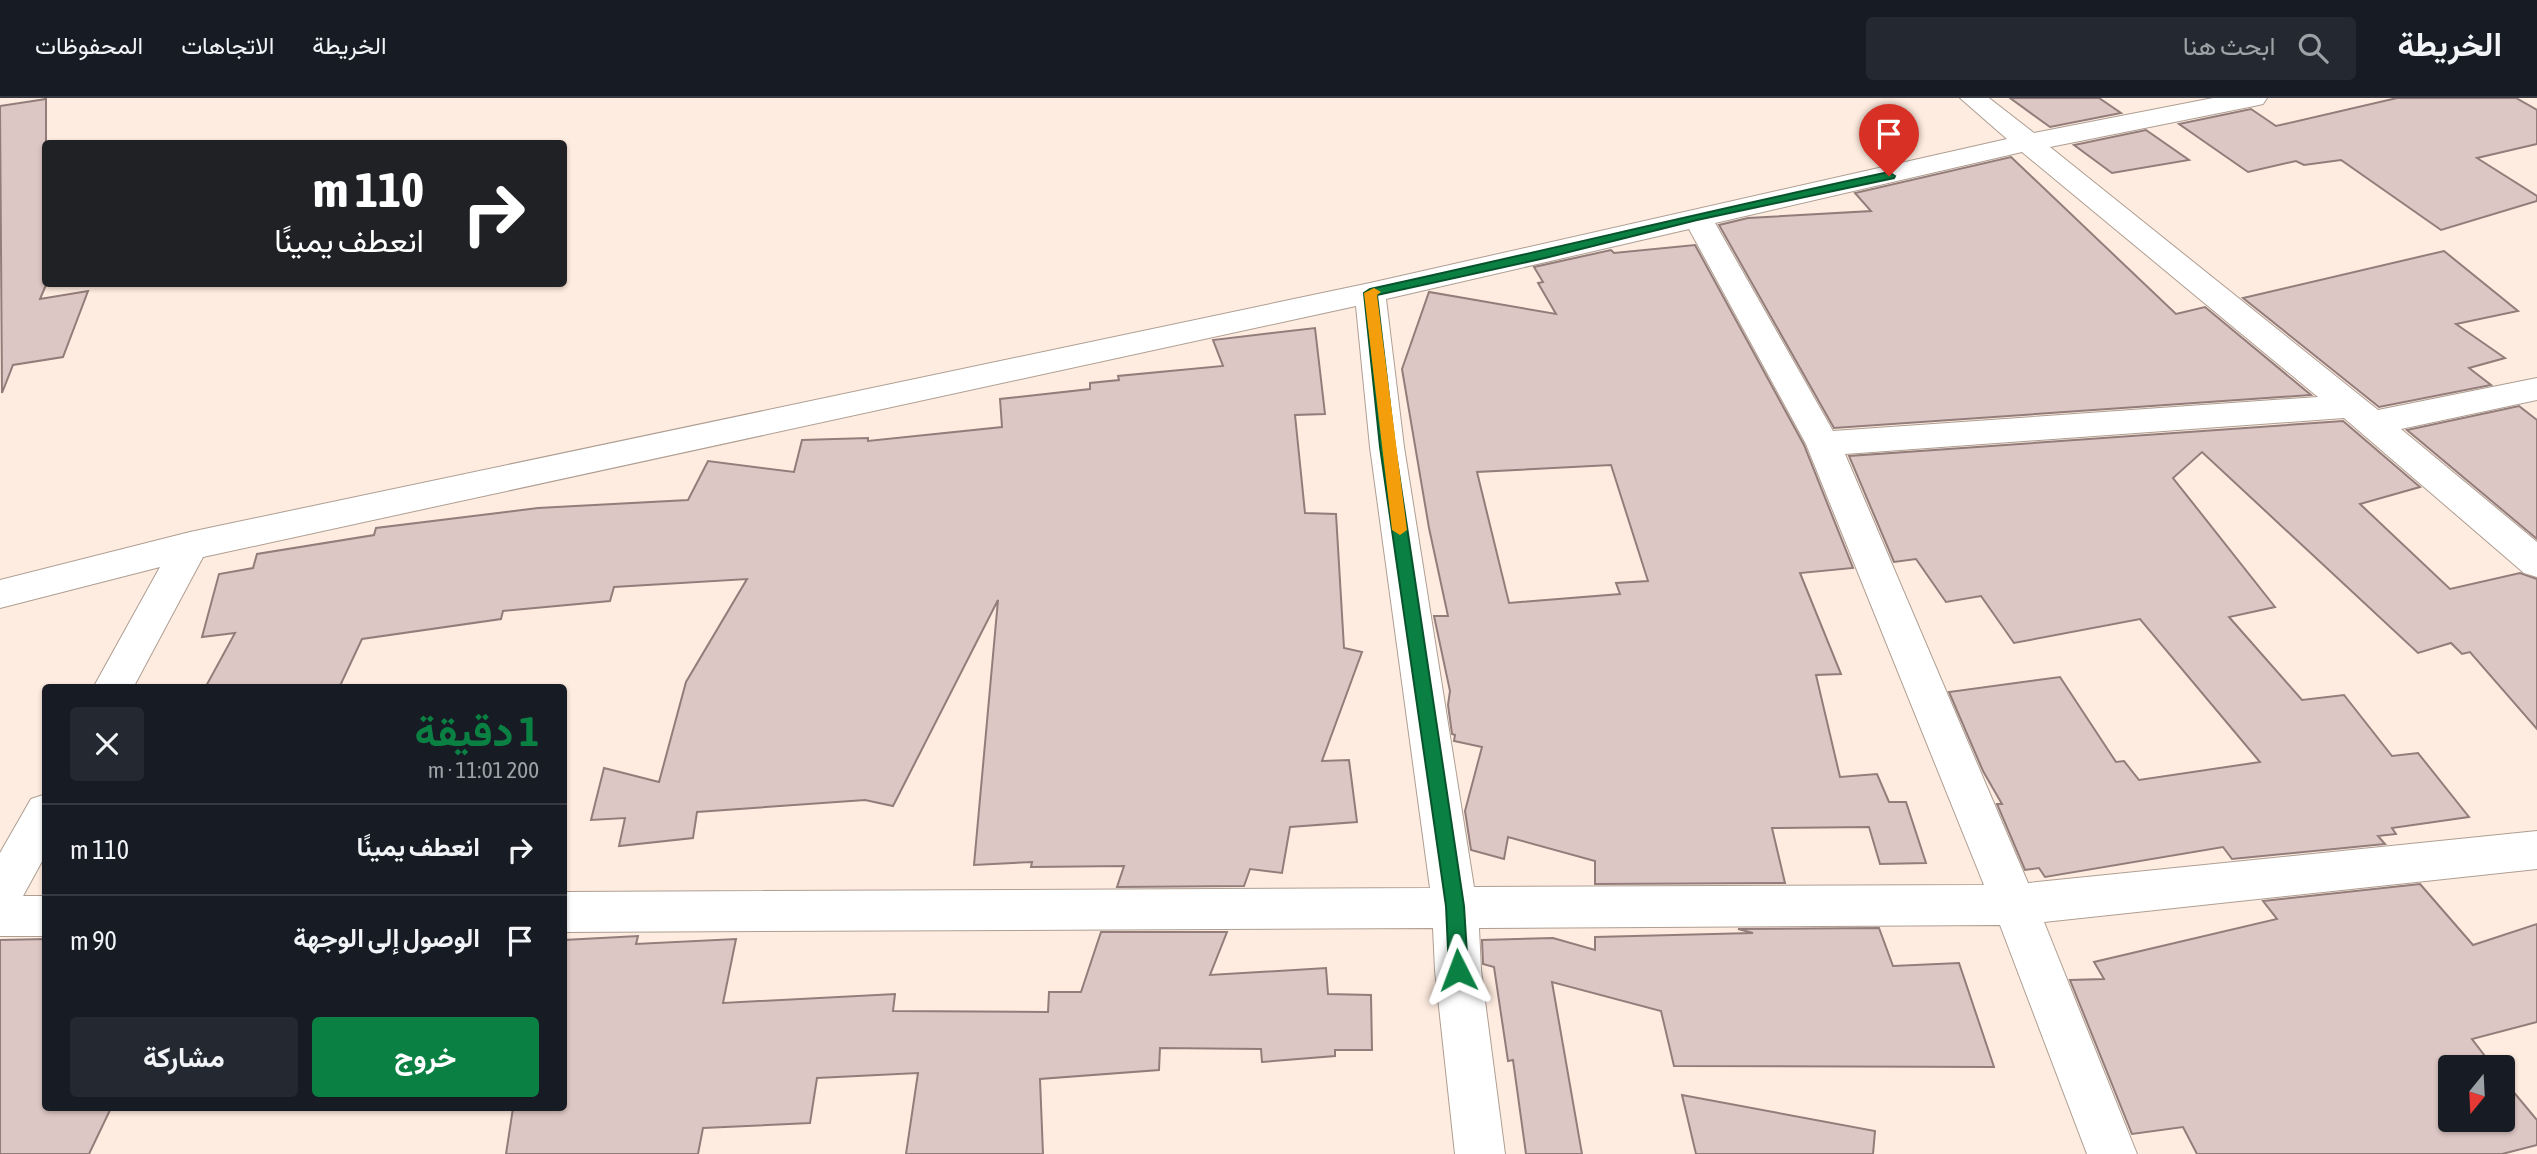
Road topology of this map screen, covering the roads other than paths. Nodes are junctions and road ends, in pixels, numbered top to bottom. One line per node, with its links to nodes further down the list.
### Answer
1 (1973, 98): 3 (street)
2 (2255, 98): 3 (street)
3 (2028, 143): 4 (street); 7 (street)
4 (1697, 217): 5 (street); 8 (street)
5 (1370, 293): 9 (street); 17 (street)
6 (2537, 389): 7 (street)
7 (2361, 415): 8 (street); 10 (street)
8 (1823, 444): 16 (street)
9 (190, 546): 11 (street); 12 (street)
10 (2537, 564)
11 (0, 594)
12 (115, 684)
13 (42, 819): 15 (street)
14 (2537, 850): 16 (street)
15 (0, 895)
16 (2015, 905): 17 (street); 22 (street)
17 (1455, 906): 18 (street); 21 (street)
18 (567, 912)
19 (0, 916): 20 (street)
20 (42, 916)
21 (1480, 1154)
22 (2112, 1154)

